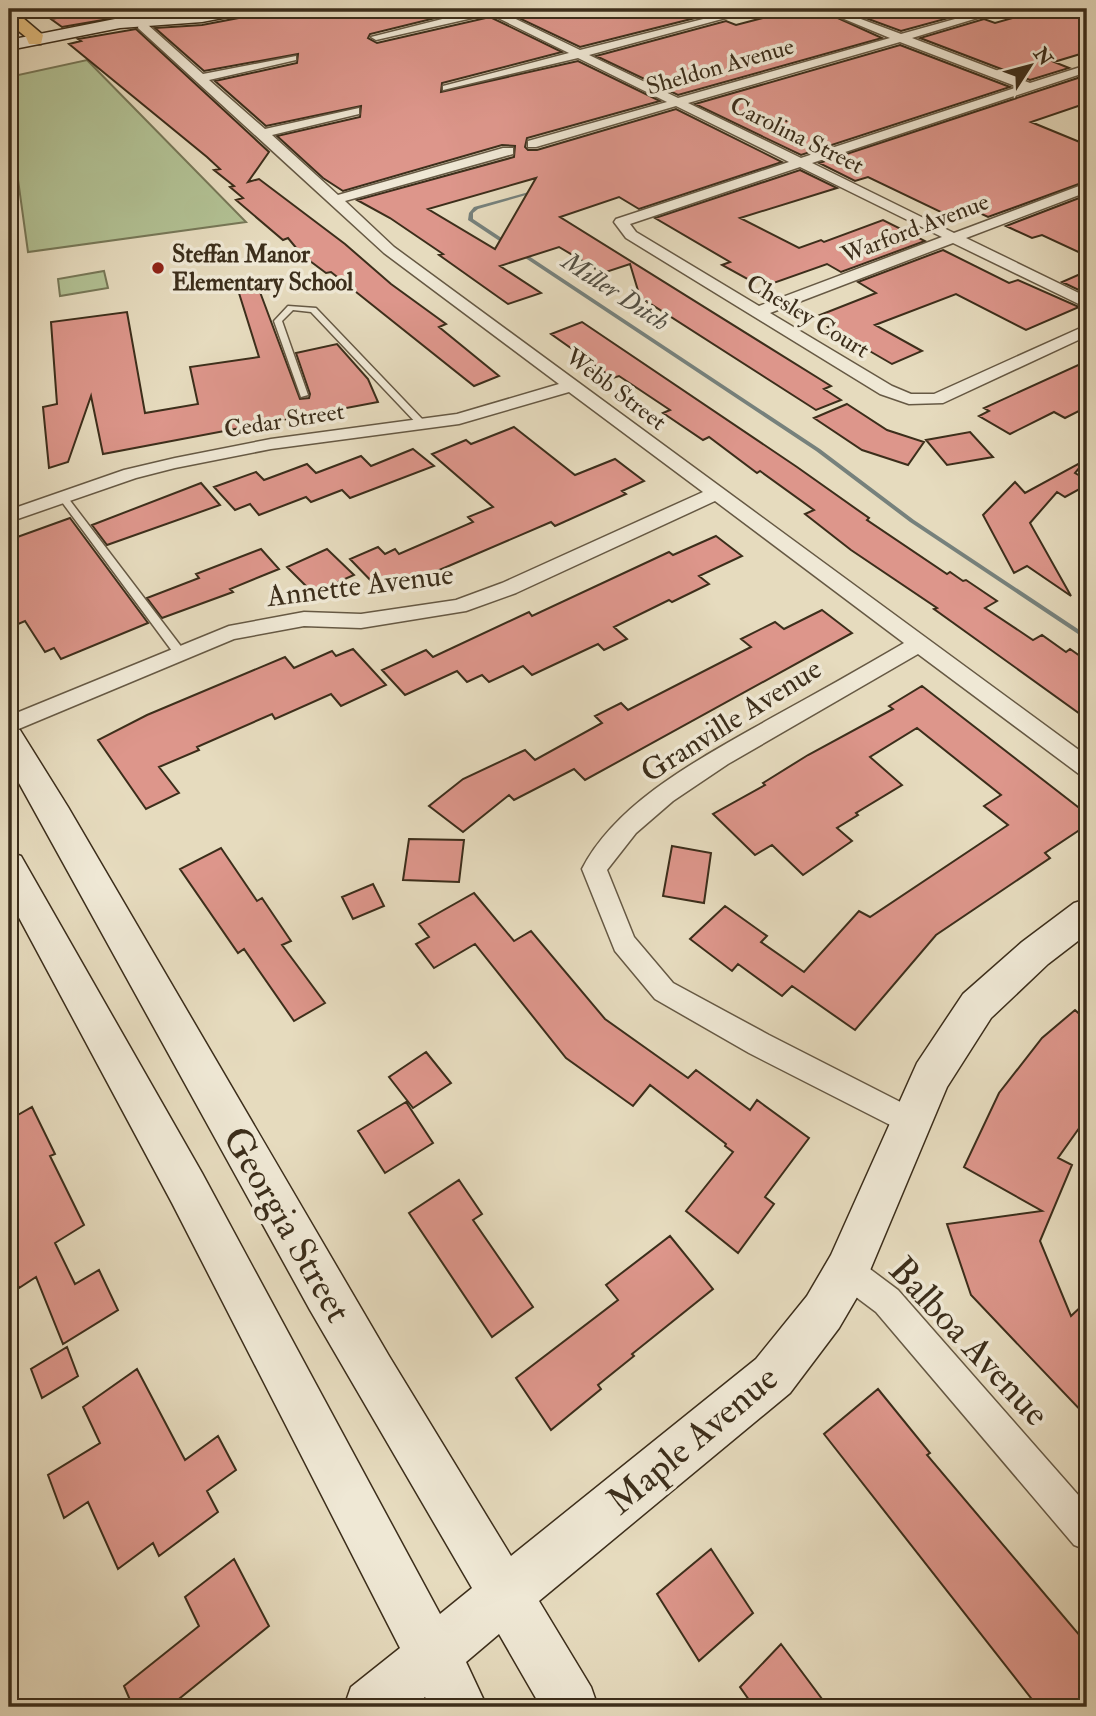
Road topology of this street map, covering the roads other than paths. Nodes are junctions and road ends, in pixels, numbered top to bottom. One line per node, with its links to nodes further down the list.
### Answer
1 (12, 9): 11 (highway)
2 (249, 9): 7 (main road)
3 (493, 9): 9 (street); 12 (street, Carolina Street)
4 (754, 9): 12 (street)
5 (825, 9): 10 (street)
6 (1002, 9): 10 (street, Sheldon Avenue)
7 (144, 14): 11 (main road); 15 (street, Webb Street)
8 (10, 34): 11 (highway)
9 (376, 37)
10 (900, 38): 16 (street); 18 (street, Sheldon Avenue)
11 (35, 40)
12 (579, 54): 17 (street); 18 (street, Carolina Street)
13 (292, 58): 15 (street)
14 (1087, 68): 16 (street)
15 (201, 78): 20 (street, Webb Street)
16 (1029, 87): 23 (street)
17 (447, 88)
18 (678, 102): 21 (street, Sheldon Avenue); 23 (street, Carolina Street)
19 (355, 111): 20 (street)
20 (263, 133): 25 (street, Webb Street)
21 (532, 144)
22 (508, 151): 25 (street)
23 (800, 162): 26 (street, Carolina Street); 28 (street, Chesley Court)
24 (1087, 187): 26 (street, Warford Avenue)
25 (335, 200): 30 (street, Webb Street)
26 (954, 238): 27 (street, Carolina Street); 28 (street, Warford Avenue)
27 (1087, 303)
28 (759, 312): 29 (street, Chesley Court)
29 (1087, 330)
30 (571, 386): 32 (street, Cedar Street); 33 (street, Webb Street)
31 (304, 395): 32 (lane)
32 (422, 424): 34 (street, Cedar Street)
33 (715, 494): 36 (street, Webb Street); 37 (street, Annette Avenue)
34 (62, 496): 35 (street, Cedar Street); 37 (lane)
35 (9, 516)
36 (919, 644): 40 (street, Webb Street); 43 (street, Granville Avenue)
37 (179, 652): 38 (street, Annette Avenue)
38 (9, 725)
39 (9, 738): 46 (main road, Georgia Street)
40 (1087, 768)
41 (9, 866): 47 (main road)
42 (1087, 914): 43 (main road, Maple Avenue)
43 (910, 1121): 44 (main road, Maple Avenue)
44 (847, 1271): 45 (street, Balboa Avenue); 46 (main road, Maple Avenue)
45 (1087, 1532)
46 (506, 1594): 47 (main road, Maple Avenue); 50 (main road, Georgia Street)
47 (433, 1656): 48 (main road, Maple Avenue); 49 (main road)
48 (371, 1707)
49 (460, 1707)
50 (571, 1707)

